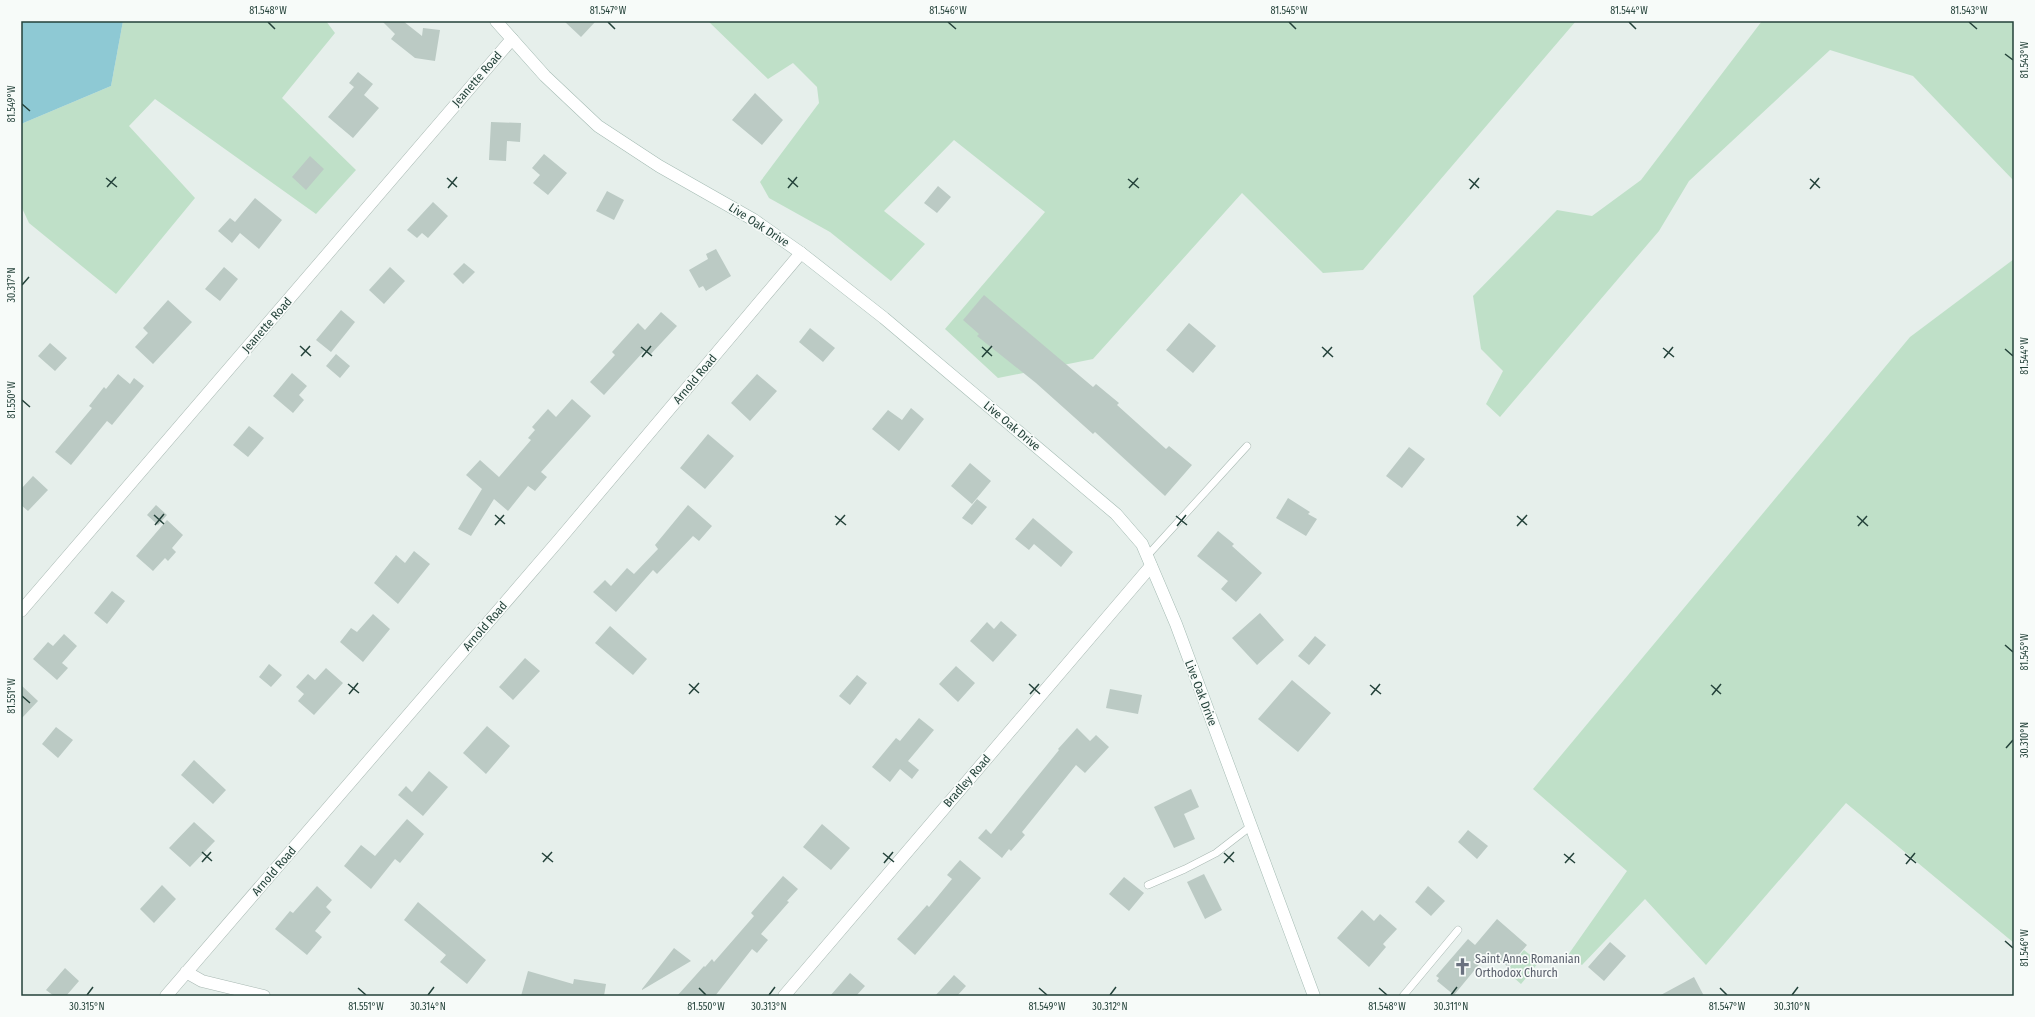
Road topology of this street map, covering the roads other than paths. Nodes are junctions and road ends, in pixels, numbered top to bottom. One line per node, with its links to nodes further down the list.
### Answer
1 (496, 21): 2 (street, Live Oak Drive)
2 (512, 39): 3 (street, Live Oak Drive); 6 (street, Jeanette Road)
3 (801, 253): 5 (street, Live Oak Drive); 10 (street, Arnold Road)
4 (1247, 446): 5 (lane)
5 (1149, 561): 7 (street, Live Oak Drive); 13 (street, Bradley Road)
6 (21, 611)
7 (1251, 826): 8 (lane); 14 (street, Live Oak Drive)
8 (1148, 885)
9 (1458, 930): 15 (lane)
10 (186, 972): 11 (street, Arnold Road); 12 (street)
11 (166, 996)
12 (264, 996)
13 (784, 996)
14 (1314, 996)
15 (1403, 996)

